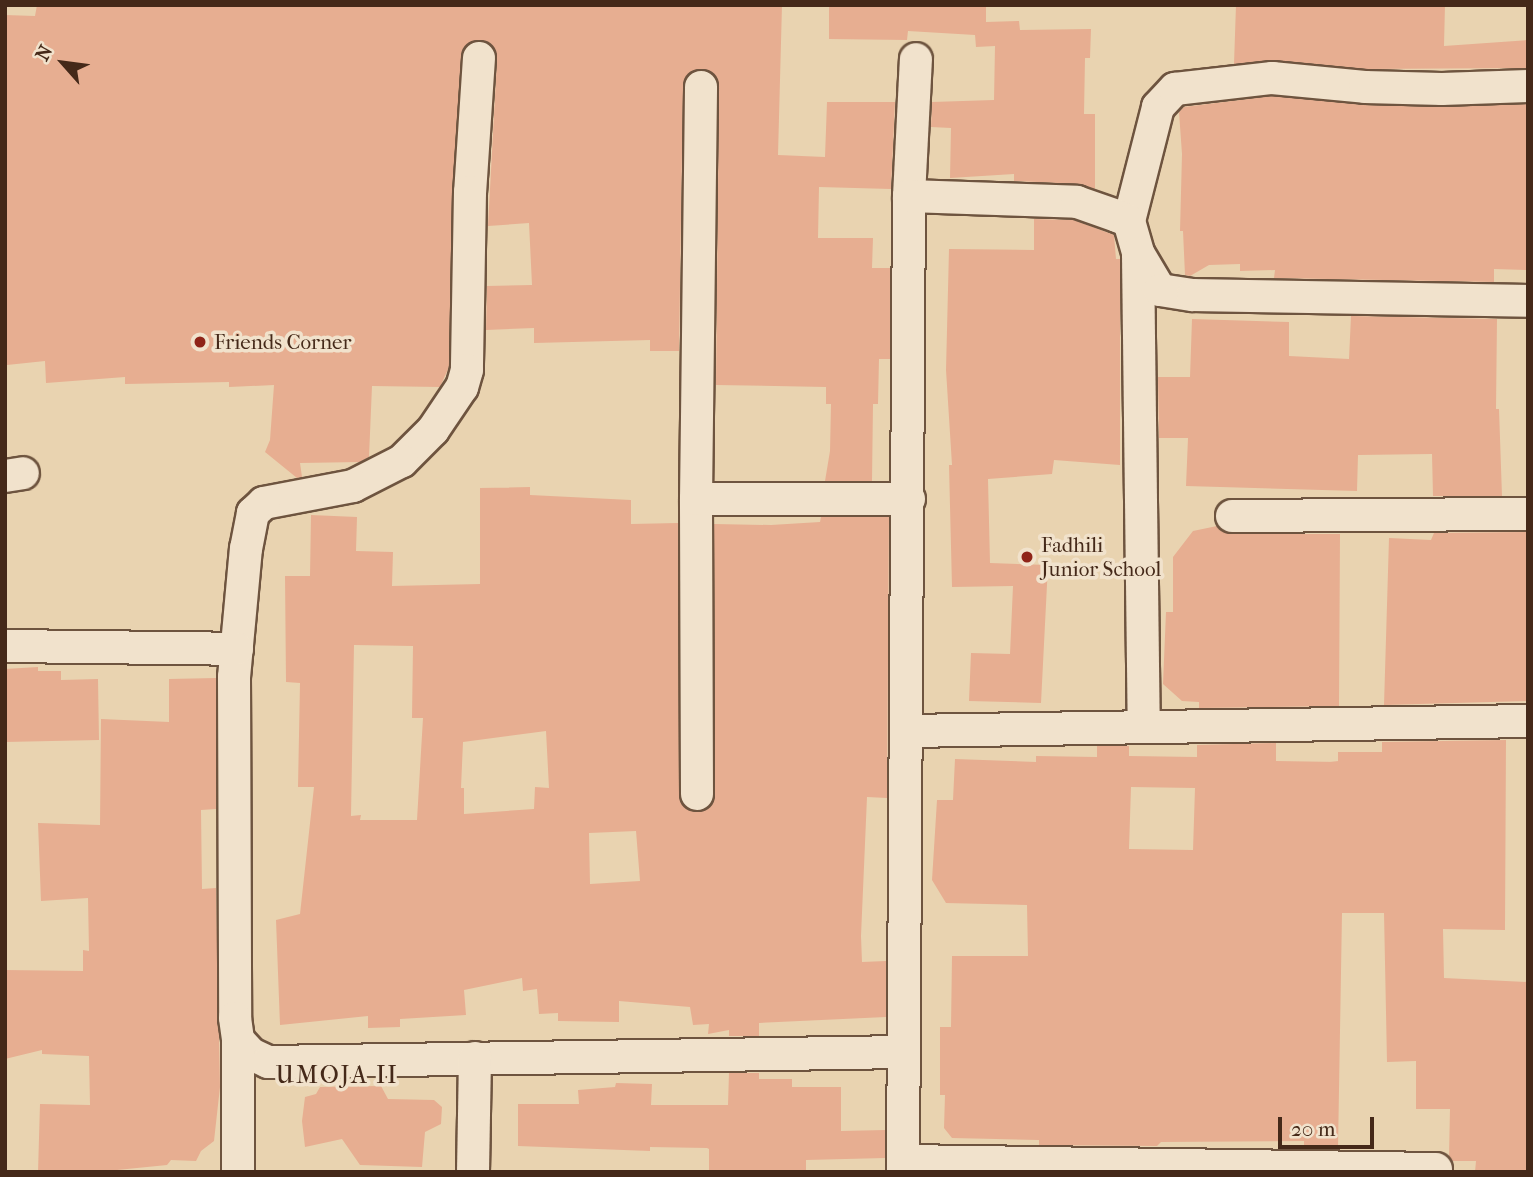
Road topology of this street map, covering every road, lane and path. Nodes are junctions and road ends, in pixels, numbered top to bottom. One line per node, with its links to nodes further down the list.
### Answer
1 (479, 58): 14 (street)
2 (916, 59): 5 (street)
3 (1528, 86): 6 (street)
4 (701, 87): 9 (street)
5 (909, 196): 6 (street); 10 (street)
6 (1129, 221): 7 (street)
7 (1138, 253): 8 (street); 16 (street)
8 (1528, 301)
9 (696, 499): 10 (street); 18 (street)
10 (909, 499): 17 (street)
11 (1528, 514): 12 (street)
12 (1232, 516)
13 (5, 646): 14 (street)
14 (237, 649): 19 (street)
15 (1528, 721): 16 (street)
16 (1144, 726): 17 (street)
17 (907, 731): 20 (street)
18 (697, 794)
19 (238, 1040): 21 (street); 24 (street)
20 (904, 1052): 21 (street); 22 (street)
21 (475, 1058): 25 (street)
22 (904, 1166): 23 (street)
23 (1436, 1169)
24 (238, 1172)
25 (473, 1172)

